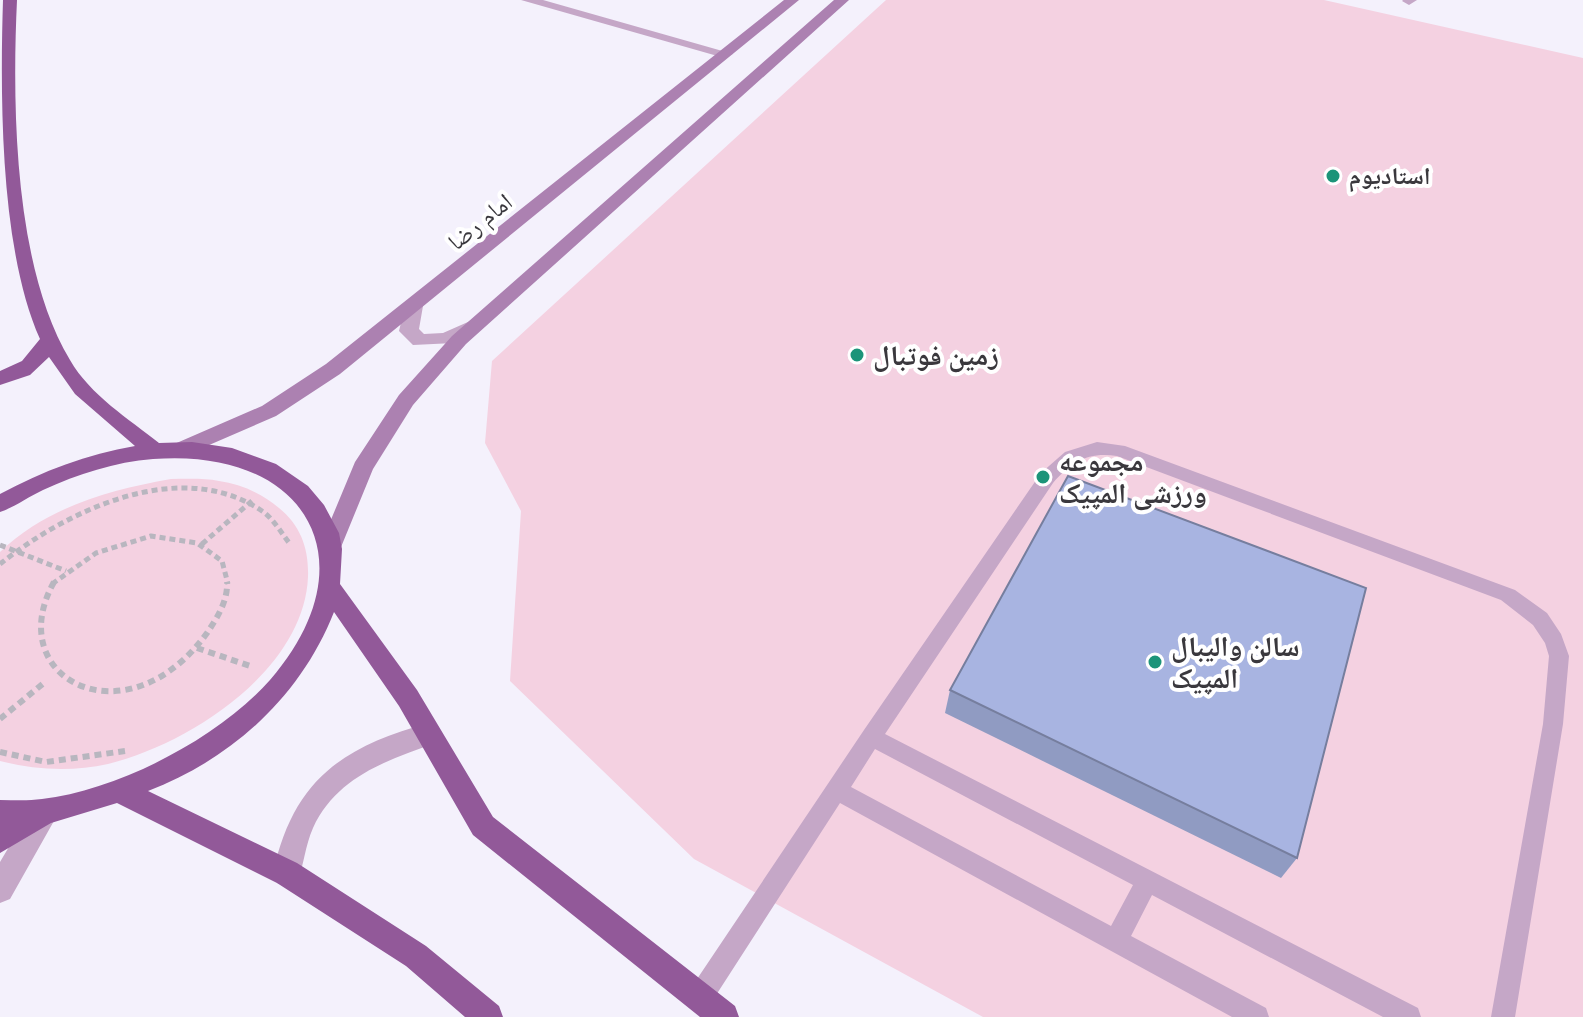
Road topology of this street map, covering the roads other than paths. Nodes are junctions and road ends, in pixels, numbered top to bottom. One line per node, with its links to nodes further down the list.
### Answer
1 (10, 0): 8 (highway)
2 (528, 0): 5 (street)
3 (792, 0): 5 (main road, امام رضا)
4 (842, 0): 7 (main road)
5 (726, 54): 6 (main road, امام رضا)
6 (414, 306): 7 (street); 10 (main road, امام رضا)
7 (477, 324): 12 (main road)
8 (49, 340): 9 (highway); 10 (highway)
9 (0, 378)
10 (167, 451): 11 (highway); 12 (highway)
11 (0, 504)
12 (331, 546): 13 (highway)
13 (330, 588): 14 (highway); 17 (highway)
14 (429, 734): 21 (street); 25 (highway)
15 (871, 737): 16 (lane); 22 (lane); 30 (lane)
16 (836, 790): 24 (lane); 25 (lane)
17 (122, 792): 18 (highway); 21 (highway)
18 (45, 812): 19 (highway); 20 (highway); 23 (street)
19 (0, 813)
20 (0, 840)
21 (287, 873): 26 (highway)
22 (1147, 881): 24 (lane); 29 (lane)
23 (0, 889)
24 (1116, 941): 28 (lane)
25 (700, 997): 27 (highway)
26 (488, 1017)
27 (724, 1017)
28 (1257, 1017)
29 (1409, 1017)
30 (1503, 1017)

